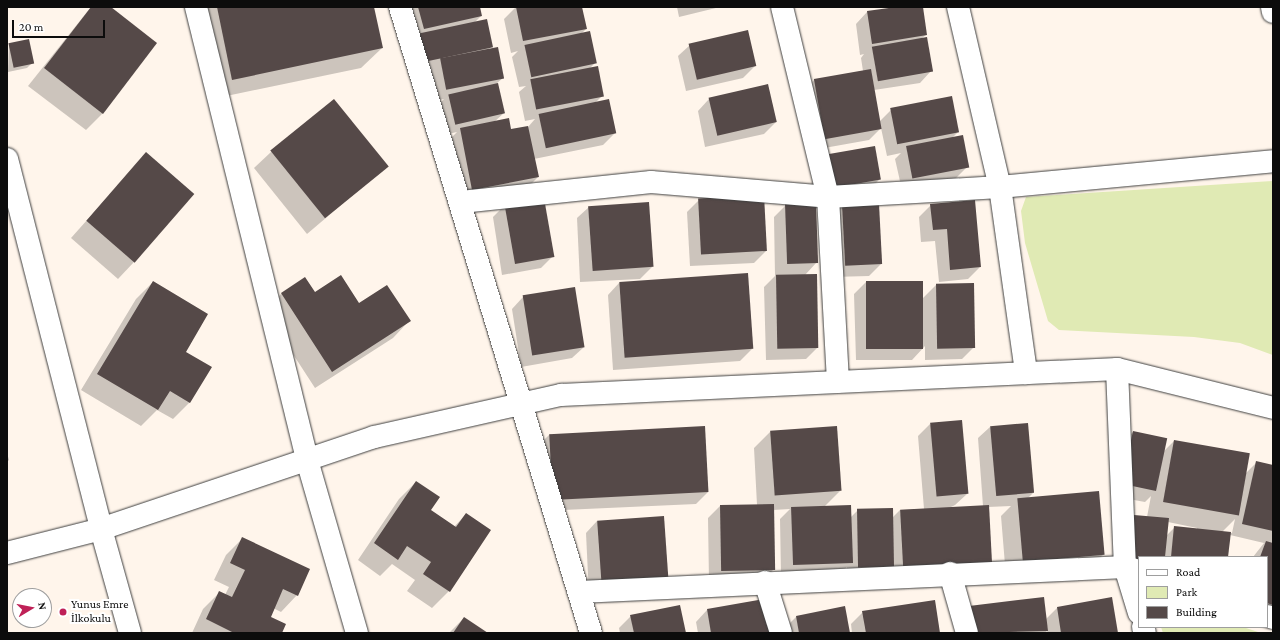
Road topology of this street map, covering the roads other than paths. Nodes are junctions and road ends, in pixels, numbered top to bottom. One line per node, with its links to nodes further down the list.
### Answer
1 (196, 7): 17 (street)
2 (400, 7): 11 (street)
3 (782, 7): 10 (street)
4 (958, 7): 9 (street)
5 (1272, 7): 6 (street)
6 (1273, 12)
7 (7, 159): 18 (street)
8 (1273, 161): 9 (street)
9 (1000, 187): 10 (street); 13 (street)
10 (828, 197): 11 (street); 14 (street)
11 (461, 202): 15 (street)
12 (1117, 369): 13 (street); 16 (street); 20 (street)
13 (1026, 373): 14 (street)
14 (838, 382): 15 (street)
15 (520, 404): 17 (street); 23 (street)
16 (1273, 408)
17 (307, 460): 18 (street); 26 (street)
18 (101, 529): 19 (street); 25 (street)
19 (7, 553)
20 (1132, 569): 21 (street); 24 (street)
21 (950, 573): 22 (street); 29 (street)
22 (765, 582): 23 (street); 28 (street)
23 (579, 592): 27 (street)
24 (1138, 607)
25 (130, 633)
26 (357, 633)
27 (592, 633)
28 (781, 633)
29 (967, 633)

